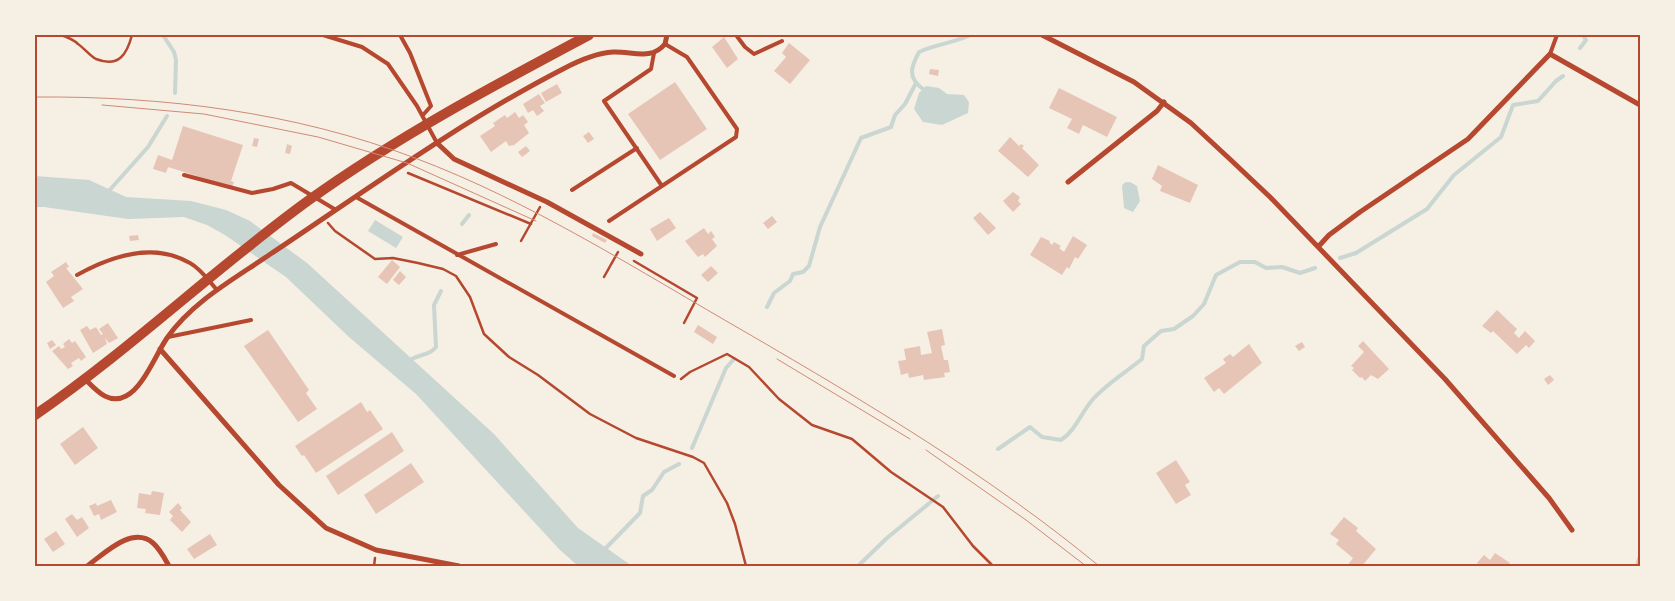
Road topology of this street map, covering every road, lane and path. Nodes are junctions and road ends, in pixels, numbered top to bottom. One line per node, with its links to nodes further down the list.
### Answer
1 (61, 35): 2 (path)
2 (132, 35)
3 (323, 35): 16 (lane)
4 (400, 35): 16 (lane)
5 (589, 35): 46 (main road)
6 (667, 35): 11 (street)
7 (736, 35): 10 (lane)
8 (1042, 35): 14 (street)
9 (1557, 35): 13 (lane)
10 (782, 41)
11 (665, 44): 12 (street); 22 (lane)
12 (654, 53): 17 (street); 18 (lane)
13 (1550, 54): 15 (street); 32 (street)
14 (1164, 102): 21 (street); 32 (street)
15 (1640, 105)
16 (422, 115): 17 (lane)
17 (437, 144): 24 (street); 35 (street)
18 (637, 148): 22 (lane); 23 (lane)
19 (408, 172): 28 (path)
20 (184, 175): 25 (lane)
21 (1068, 182)
22 (662, 186): 27 (lane)
23 (572, 190)
24 (356, 197): 25 (street); 36 (lane)
25 (336, 210): 39 (street)
26 (548, 212): 28 (path)
27 (609, 221)
28 (530, 224): 30 (path)
29 (335, 231): 52 (path)
30 (521, 240)
31 (496, 244): 36 (lane)
32 (1318, 247): 48 (street)
33 (610, 248): 34 (path)
34 (618, 252): 38 (path); 41 (path)
35 (641, 254)
36 (457, 255): 45 (lane)
37 (77, 275): 39 (lane)
38 (604, 277)
39 (218, 290): 42 (street)
40 (252, 320): 42 (lane)
41 (684, 323)
42 (168, 337): 43 (street)
43 (160, 349): 46 (street); 51 (street)
44 (690, 372): 53 (path)
45 (674, 376)
46 (85, 379): 47 (main road)
47 (35, 415)
48 (1572, 530)
49 (88, 566): 50 (street)
50 (169, 566)
51 (459, 566)
52 (746, 566)
53 (993, 566)

